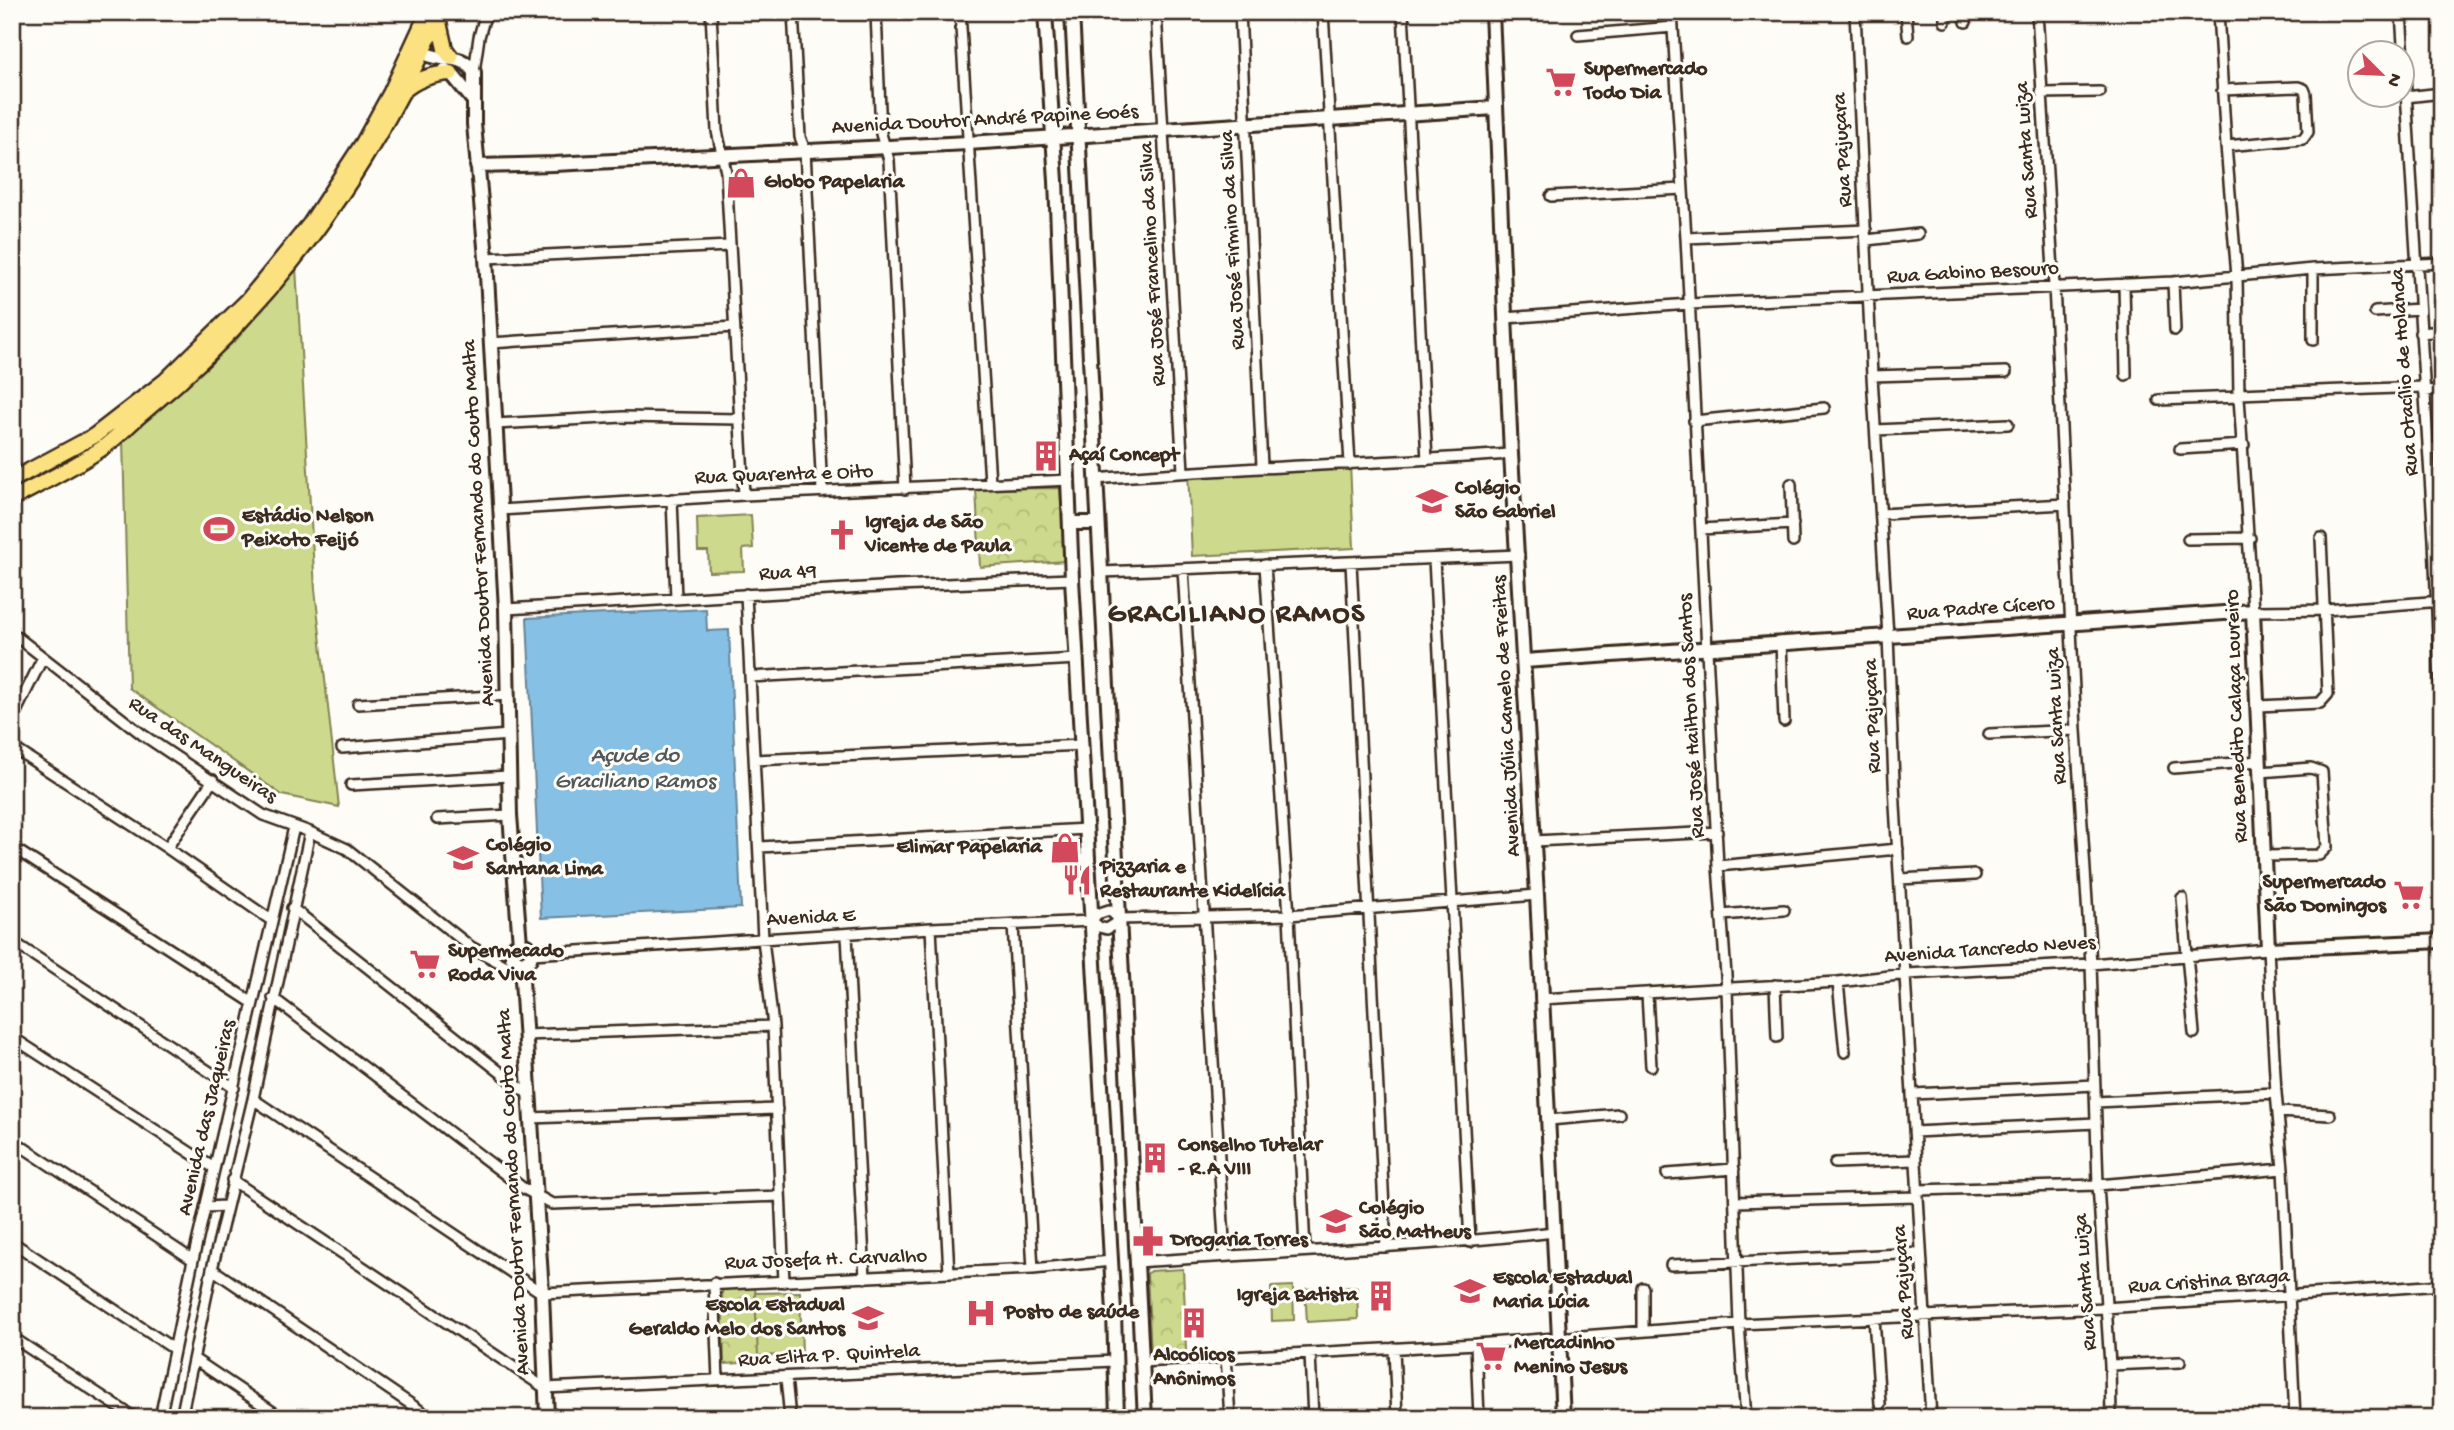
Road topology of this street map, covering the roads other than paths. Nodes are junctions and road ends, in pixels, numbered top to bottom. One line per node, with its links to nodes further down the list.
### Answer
1 (486, 12): 26 (street, Avenida Doutor Fernando do Couto Malta)
2 (711, 12): 47 (street)
3 (793, 12): 46 (street)
4 (876, 12): 45 (street)
5 (960, 12): 43 (street)
6 (1045, 12): 42 (street)
7 (1072, 12): 41 (street)
8 (1156, 12): 40 (street, Rua José Francelino da Silva)
9 (1240, 12): 39 (street, Rua José Firmino da Silva)
10 (1322, 12): 38 (street)
11 (1403, 12): 37 (street)
12 (1492, 12): 35 (street, Avenida Júlia Camelo de Freitas)
13 (1672, 12): 20 (street, Rua José Hailton dos Santos)
14 (1855, 12): 52 (street, Rua Pajuçara)
15 (1906, 12): 22 (street)
16 (2037, 12): 31 (street, Rua Santa Luiza)
17 (2218, 12): 28 (street, Rua Benedito Calaça Loureiro)
18 (2401, 12): 23 (street, Rua Otacílio de Holanda)
19 (435, 14): 24 (main road); 25 (main road)
20 (1673, 27): 21 (street); 49 (street, Rua José Hailton dos Santos)
21 (1578, 35)
22 (1908, 36)
23 (2403, 38)
24 (416, 53): 25 (street); 27 (street); 30 (main road); 97 (main road)
25 (451, 57): 26 (street)
26 (474, 72): 34 (street, Avenida Doutor Fernando do Couto Malta)
27 (451, 73): 30 (main road); 34 (street)
28 (2222, 90): 44 (street, Rua Benedito Calaça Loureiro); 44 (street)
29 (2100, 92): 31 (street)
30 (401, 93): 106 (main road)
31 (2041, 93): 62 (street, Rua Santa Luiza)
32 (2442, 93): 33 (street)
33 (2416, 96)
34 (473, 100): 48 (street, Avenida Doutor Fernando do Couto Malta)
35 (1495, 108): 37 (street, Avenida Doutor André Papine Goés); 67 (street, Avenida Júlia Camelo de Freitas)
36 (2407, 108): 57 (street, Rua Otacílio de Holanda)
37 (1408, 113): 38 (street, Avenida Doutor André Papine Goés); 92 (street)
38 (1328, 120): 39 (street, Avenida Doutor André Papine Goés); 93 (street)
39 (1247, 126): 40 (street, Avenida Doutor André Papine Goés); 94 (street, Rua José Firmino da Silva)
40 (1164, 131): 41 (street, Avenida Doutor André Papine Goés); 95 (street, Rua José Francelino da Silva)
41 (1079, 135): 42 (street, Avenida Doutor André Papine Goés); 96 (street)
42 (1052, 137): 43 (street, Avenida Doutor André Papine Goés); 98 (street)
43 (968, 143): 45 (street, Avenida Doutor André Papine Goés); 99 (street)
44 (2226, 146): 59 (street, Rua Benedito Calaça Loureiro)
45 (885, 147): 46 (street, Avenida Doutor André Papine Goés); 103 (street)
46 (804, 150): 47 (street, Avenida Doutor André Papine Goés); 104 (street)
47 (722, 155): 48 (street, Avenida Doutor André Papine Goés); 54 (street)
48 (477, 166): 55 (street, Avenida Doutor Fernando do Couto Malta)
49 (1683, 189): 50 (street); 53 (street, Rua José Hailton dos Santos)
50 (1551, 196)
51 (1918, 234): 52 (street)
52 (1866, 235): 53 (street); 63 (street, Rua Pajuçara)
53 (1686, 238): 64 (street, Rua José Hailton dos Santos)
54 (729, 246): 55 (street); 68 (street)
55 (486, 258): 73 (street, Avenida Doutor Fernando do Couto Malta)
56 (2442, 263): 57 (street, Rua Gabino Besouro)
57 (2416, 264): 58 (street, Rua Gabino Besouro); 65 (street, Rua Otacílio de Holanda)
58 (2313, 269): 59 (street, Rua Gabino Besouro); 72 (street)
59 (2237, 276): 60 (street, Rua Gabino Besouro); 79 (street, Rua Benedito Calaça Loureiro)
60 (2173, 282): 61 (street, Rua Gabino Besouro); 69 (street)
61 (2124, 284): 62 (street, Rua Gabino Besouro); 75 (street)
62 (2054, 286): 63 (street, Rua Gabino Besouro); 108 (street, Rua Santa Luiza)
63 (1869, 297): 64 (street, Rua Gabino Besouro); 76 (street, Rua Pajuçara)
64 (1689, 304): 67 (street, Rua Gabino Besouro); 83 (street, Rua José Hailton dos Santos)
65 (2419, 309): 66 (street); 71 (street, Rua Otacílio de Holanda)
66 (2375, 312)
67 (1507, 318): 91 (street, Avenida Júlia Camelo de Freitas)
68 (734, 327): 73 (street); 82 (street)
69 (2175, 330)
70 (2442, 331): 71 (street)
71 (2420, 332): 77 (street, Rua Otacílio de Holanda)
72 (2313, 340)
73 (490, 343): 84 (street, Avenida Doutor Fernando do Couto Malta)
74 (2006, 372): 76 (street)
75 (2126, 375)
76 (1872, 376): 86 (street, Rua Pajuçara)
77 (2424, 389): 78 (street); 79 (street); 90 (street, Rua Otacílio de Holanda)
78 (2442, 390)
79 (2239, 396): 80 (street); 87 (street, Rua Benedito Calaça Loureiro)
80 (2159, 400)
81 (1824, 408): 83 (street)
82 (739, 419): 84 (street); 105 (street)
83 (1694, 421): 114 (street, Rua José Hailton dos Santos)
84 (495, 424): 109 (street, Avenida Doutor Fernando do Couto Malta)
85 (2008, 424): 86 (street)
86 (1876, 430): 110 (street, Rua Pajuçara)
87 (2244, 445): 89 (street); 115 (street, Rua Benedito Calaça Loureiro)
88 (2442, 448): 90 (street)
89 (2180, 449)
90 (2428, 449): 102 (street, Rua Otacílio de Holanda)
91 (1511, 454): 92 (street); 119 (street, Avenida Júlia Camelo de Freitas)
92 (1427, 460): 93 (street)
93 (1349, 464): 94 (street)
94 (1262, 466): 95 (street)
95 (1183, 471): 96 (street)
96 (1096, 479): 112 (street)
97 (12, 480)
98 (1070, 480): 99 (street, Rua Quarenta e Oito); 111 (street)
99 (990, 482): 103 (street, Rua Quarenta e Oito)
100 (1791, 484): 113 (street)
101 (2442, 485): 102 (street)
102 (2431, 486): 128 (street, Rua Otacílio de Holanda)
103 (905, 489): 104 (street, Rua Quarenta e Oito)
104 (822, 492): 105 (street, Rua Quarenta e Oito)
105 (744, 495): 107 (street, Rua Quarenta e Oito)
106 (12, 499)
107 (672, 499): 109 (street, Rua Quarenta e Oito); 127 (street)
108 (2065, 504): 110 (street); 132 (street, Rua Santa Luiza)
109 (499, 510): 129 (street, Avenida Doutor Fernando do Couto Malta)
110 (1881, 514): 134 (street, Rua Pajuçara)
111 (1071, 523): 112 (street); 125 (street)
112 (1098, 523): 124 (street)
113 (1793, 524): 114 (street); 118 (street)
114 (1701, 528): 136 (street, Rua José Hailton dos Santos)
115 (2250, 538): 117 (street); 131 (street, Rua Benedito Calaça Loureiro)
116 (2321, 538): 130 (street)
117 (2188, 539)
118 (1793, 542)
119 (1518, 555): 120 (street); 139 (street, Avenida Júlia Camelo de Freitas)
120 (1434, 559): 121 (street); 176 (street)
121 (1351, 563): 122 (street); 178 (street)
122 (1265, 565): 123 (street); 181 (street)
123 (1183, 569): 124 (street); 180 (street)
124 (1102, 572): 183 (street)
125 (1073, 579): 126 (street, Rua 49); 138 (street)
126 (746, 594): 127 (street, Rua 49); 140 (street)
127 (676, 598): 129 (street, Rua 49)
128 (2439, 601): 130 (street, Rua Padre Cícero); 147 (street, Rua Otacílio de Holanda)
129 (506, 609): 141 (street, Avenida Doutor Fernando do Couto Malta)
130 (2325, 610): 131 (street, Rua Padre Cícero); 143 (street)
131 (2253, 611): 132 (street, Rua Padre Cícero); 143 (street, Rua Benedito Calaça Loureiro)
132 (2071, 622): 134 (street, Rua Padre Cícero); 146 (street, Rua Santa Luiza)
133 (12, 633): 137 (street, Rua das Mangueiras)
134 (1888, 636): 135 (street, Rua Padre Cícero); 169 (street, Rua Pajuçara)
135 (1781, 642): 136 (street, Rua Padre Cícero); 145 (street)
136 (1708, 646): 139 (street, Rua Padre Cícero); 164 (street, Rua José Hailton dos Santos)
137 (43, 657): 144 (street); 157 (street, Rua das Mangueiras)
138 (1078, 659): 140 (street); 150 (street)
139 (1524, 661): 165 (street, Avenida Júlia Camelo de Freitas)
140 (750, 677): 153 (street)
141 (509, 695): 142 (street); 149 (street, Avenida Doutor Fernando do Couto Malta)
142 (358, 704)
143 (2258, 706): 154 (street, Rua Benedito Calaça Loureiro)
144 (12, 720)
145 (1784, 721)
146 (2076, 730): 148 (street); 196 (street, Rua Santa Luiza)
147 (2442, 730)
148 (1989, 734)
149 (509, 735): 152 (street); 156 (street, Avenida Doutor Fernando do Couto Malta)
150 (1082, 745): 153 (street); 162 (street)
151 (12, 747): 168 (street)
152 (342, 748)
153 (754, 760): 167 (street)
154 (2260, 766): 155 (street); 170 (street, Rua Benedito Calaça Loureiro); 170 (street)
155 (2174, 768)
156 (509, 776): 158 (street); 159 (street, Avenida Doutor Fernando do Couto Malta)
157 (213, 780): 161 (street, Rua das Mangueiras); 168 (street)
158 (351, 786)
159 (510, 815): 160 (street); 192 (street, Avenida Doutor Fernando do Couto Malta)
160 (437, 819)
161 (294, 827): 163 (street, Rua das Mangueiras); 184 (street, Avenida das Jaqueiras)
162 (1087, 829): 167 (street); 185 (street)
163 (310, 832): 177 (street, Avenida das Jaqueiras); 197 (street, Rua das Mangueiras)
164 (1717, 832): 165 (street); 171 (street, Rua José Hailton dos Santos)
165 (1534, 841): 174 (street, Avenida Júlia Camelo de Freitas)
166 (12, 846): 205 (street)
167 (760, 847): 189 (street)
168 (167, 848): 184 (street)
169 (1898, 849): 171 (street); 173 (street, Rua Pajuçara)
170 (2263, 856): 193 (street, Rua Benedito Calaça Loureiro)
171 (1718, 866): 182 (street, Rua José Hailton dos Santos)
172 (1976, 875): 173 (street)
173 (1900, 879): 198 (street, Rua Pajuçara)
174 (1537, 895): 176 (street, Avenida E); 204 (street, Avenida Júlia Camelo de Freitas)
175 (2182, 898): 195 (street)
176 (1452, 903): 178 (street, Avenida E); 245 (street)
177 (292, 908): 203 (street, Avenida das Jaqueiras); 216 (street)
178 (1370, 908): 181 (street, Avenida E); 246 (street)
179 (1784, 910): 182 (street)
180 (1205, 915): 181 (street, Avenida E); 183 (street, Avenida E); 249 (street)
181 (1289, 915): 247 (street)
182 (1722, 915): 201 (street, Rua José Hailton dos Santos)
183 (1119, 919): 185 (street, Avenida E); 185 (street, Avenida E); 252 (street)
184 (271, 920): 205 (street, Avenida das Jaqueiras)
185 (1092, 921): 186 (street, Avenida E); 251 (street)
186 (1013, 925): 187 (street, Avenida E); 256 (street)
187 (931, 928): 188 (street, Avenida E); 257 (street)
188 (847, 935): 189 (street, Avenida E); 258 (street)
189 (763, 939): 194 (street, Avenida E); 206 (street)
190 (12, 941): 214 (street)
191 (2442, 941): 193 (street, Avenida Tancredo Neves)
192 (520, 944): 194 (street); 197 (street, Avenida Doutor Fernando do Couto Malta)
193 (2268, 949): 195 (street, Avenida Tancredo Neves); 215 (street, Rua Benedito Calaça Loureiro)
194 (531, 954): 197 (street)
195 (2188, 956): 196 (street, Avenida Tancredo Neves); 207 (street)
196 (2091, 964): 198 (street, Avenida Tancredo Neves); 213 (street, Rua Santa Luiza)
197 (521, 969): 208 (street, Avenida Doutor Fernando do Couto Malta)
198 (1907, 974): 199 (street, Avenida Tancredo Neves); 217 (street, Rua Pajuçara)
199 (1838, 982): 200 (street, Avenida Tancredo Neves); 211 (street)
200 (1775, 985): 201 (street, Avenida Tancredo Neves); 209 (street)
201 (1727, 989): 202 (street, Avenida Tancredo Neves); 232 (street, Rua José Hailton dos Santos)
202 (1647, 994): 204 (street, Avenida Tancredo Neves); 212 (street)
203 (273, 998): 218 (street, Avenida das Jaqueiras); 238 (street)
204 (1541, 999): 225 (street, Avenida Júlia Camelo de Freitas)
205 (253, 1003): 214 (street, Avenida das Jaqueiras)
206 (773, 1026): 208 (street); 220 (street)
207 (2194, 1033)
208 (524, 1035): 216 (street, Avenida Doutor Fernando do Couto Malta)
209 (1777, 1037)
210 (12, 1038): 231 (street)
211 (1845, 1052)
212 (1651, 1066)
213 (2095, 1085): 217 (street); 219 (street, Rua Santa Luiza)
214 (234, 1088): 231 (street, Avenida das Jaqueiras)
215 (2276, 1093): 219 (street); 221 (street, Rua Benedito Calaça Loureiro)
216 (528, 1094): 224 (street, Avenida Doutor Fernando do Couto Malta)
217 (1914, 1094): 227 (street, Rua Pajuçara)
218 (253, 1099): 235 (street, Avenida das Jaqueiras); 263 (street)
219 (2096, 1102): 226 (street, Rua Santa Luiza)
220 (777, 1109): 224 (street); 239 (street)
221 (2278, 1112): 223 (street); 233 (street, Rua Benedito Calaça Loureiro)
222 (1619, 1114): 225 (street)
223 (2330, 1115)
224 (530, 1118): 238 (street, Avenida Doutor Fernando do Couto Malta)
225 (1549, 1120): 243 (street, Avenida Júlia Camelo de Freitas)
226 (2096, 1123): 227 (street); 236 (street, Rua Santa Luiza)
227 (1914, 1132): 229 (street, Rua Pajuçara)
228 (12, 1140): 250 (street)
229 (1915, 1160): 230 (street); 237 (street, Rua Pajuçara)
230 (1835, 1163)
231 (214, 1168): 242 (street, Avenida das Jaqueiras)
232 (1734, 1168): 234 (street); 240 (street, Rua José Hailton dos Santos)
233 (2283, 1169): 236 (street); 264 (street, Rua Benedito Calaça Loureiro)
234 (1667, 1174)
235 (232, 1180): 241 (street, Avenida das Jaqueiras); 286 (street)
236 (2098, 1185): 237 (street); 265 (street, Rua Santa Luiza)
237 (1917, 1193): 240 (street); 248 (street, Rua Pajuçara)
238 (536, 1195): 239 (street); 263 (street, Avenida Doutor Fernando do Couto Malta)
239 (780, 1196): 259 (street)
240 (1735, 1202): 253 (street, Rua José Hailton dos Santos)
241 (226, 1206): 242 (street); 255 (street, Avenida das Jaqueiras)
242 (205, 1207): 250 (street, Avenida das Jaqueiras)
243 (1554, 1232): 245 (street); 273 (street, Avenida Júlia Camelo de Freitas)
244 (12, 1242): 276 (street)
245 (1470, 1242): 246 (street)
246 (1386, 1247): 247 (street)
247 (1306, 1250): 249 (street)
248 (1921, 1253): 253 (street); 268 (street, Rua Pajuçara)
249 (1225, 1256): 252 (street)
250 (193, 1260): 276 (street, Avenida das Jaqueiras)
251 (1111, 1261): 256 (street, Rua Josefa H. Carvalho); 267 (street)
252 (1138, 1262): 266 (street)
253 (1738, 1262): 254 (street); 270 (street, Rua José Hailton dos Santos)
254 (1671, 1265)
255 (212, 1269): 279 (street, Avenida das Jaqueiras); 293 (street)
256 (1033, 1269): 257 (street, Rua Josefa H. Carvalho)
257 (949, 1273): 258 (street, Rua Josefa H. Carvalho)
258 (865, 1278): 259 (street, Rua Josefa H. Carvalho)
259 (784, 1282): 260 (street, Rua Josefa H. Carvalho)
260 (714, 1283): 263 (street, Rua Josefa H. Carvalho); 285 (street)
261 (2442, 1284): 264 (street, Rua Cristina Braga)
262 (1643, 1288): 271 (street)
263 (542, 1293): 286 (street, Avenida Doutor Fernando do Couto Malta)
264 (2289, 1295): 265 (street, Rua Cristina Braga); 288 (street, Rua Benedito Calaça Loureiro)
265 (2105, 1308): 268 (street, Rua Cristina Braga); 283 (street, Rua Santa Luiza)
266 (1138, 1311): 267 (street); 281 (street)
267 (1114, 1312): 280 (street)
268 (1926, 1315): 269 (street, Rua Cristina Braga); 304 (street, Rua Pajuçara)
269 (1874, 1318): 270 (street, Rua Cristina Braga); 287 (street)
270 (1739, 1324): 271 (street, Rua Cristina Braga); 303 (street, Rua José Hailton dos Santos)
271 (1643, 1330): 273 (street, Rua Cristina Braga)
272 (12, 1337): 289 (street)
273 (1559, 1337): 274 (street, Rua Cristina Braga); 302 (street, Avenida Júlia Camelo de Freitas)
274 (1476, 1344): 275 (street, Rua Cristina Braga); 301 (street)
275 (1394, 1348): 277 (street, Rua Cristina Braga); 300 (street)
276 (174, 1349): 290 (street, Avenida das Jaqueiras)
277 (1310, 1354): 278 (street, Rua Cristina Braga); 299 (street)
278 (1226, 1356): 281 (street, Rua Cristina Braga); 298 (street)
279 (194, 1359): 291 (street, Avenida das Jaqueiras); 292 (street)
280 (1114, 1361): 284 (street, Rua Elita P. Quintela); 296 (street)
281 (1141, 1362): 297 (street)
282 (2180, 1362): 283 (street)
283 (2110, 1365): 305 (street, Rua Santa Luiza)
284 (786, 1378): 285 (street, Rua Elita P. Quintela); 295 (street)
285 (718, 1380): 286 (street, Rua Elita P. Quintela)
286 (545, 1388): 294 (street, Avenida Doutor Fernando do Couto Malta)
287 (1880, 1404)
288 (2295, 1417): 306 (street)
289 (135, 1418)
290 (160, 1418)
291 (181, 1418)
292 (282, 1418)
293 (431, 1418)
294 (547, 1418)
295 (790, 1418)
296 (1117, 1418)
297 (1145, 1418)
298 (1230, 1418)
299 (1313, 1418)
300 (1397, 1418)
301 (1479, 1418)
302 (1563, 1418)
303 (1746, 1418)
304 (1931, 1418)
305 (2111, 1418)
306 (2352, 1418)

